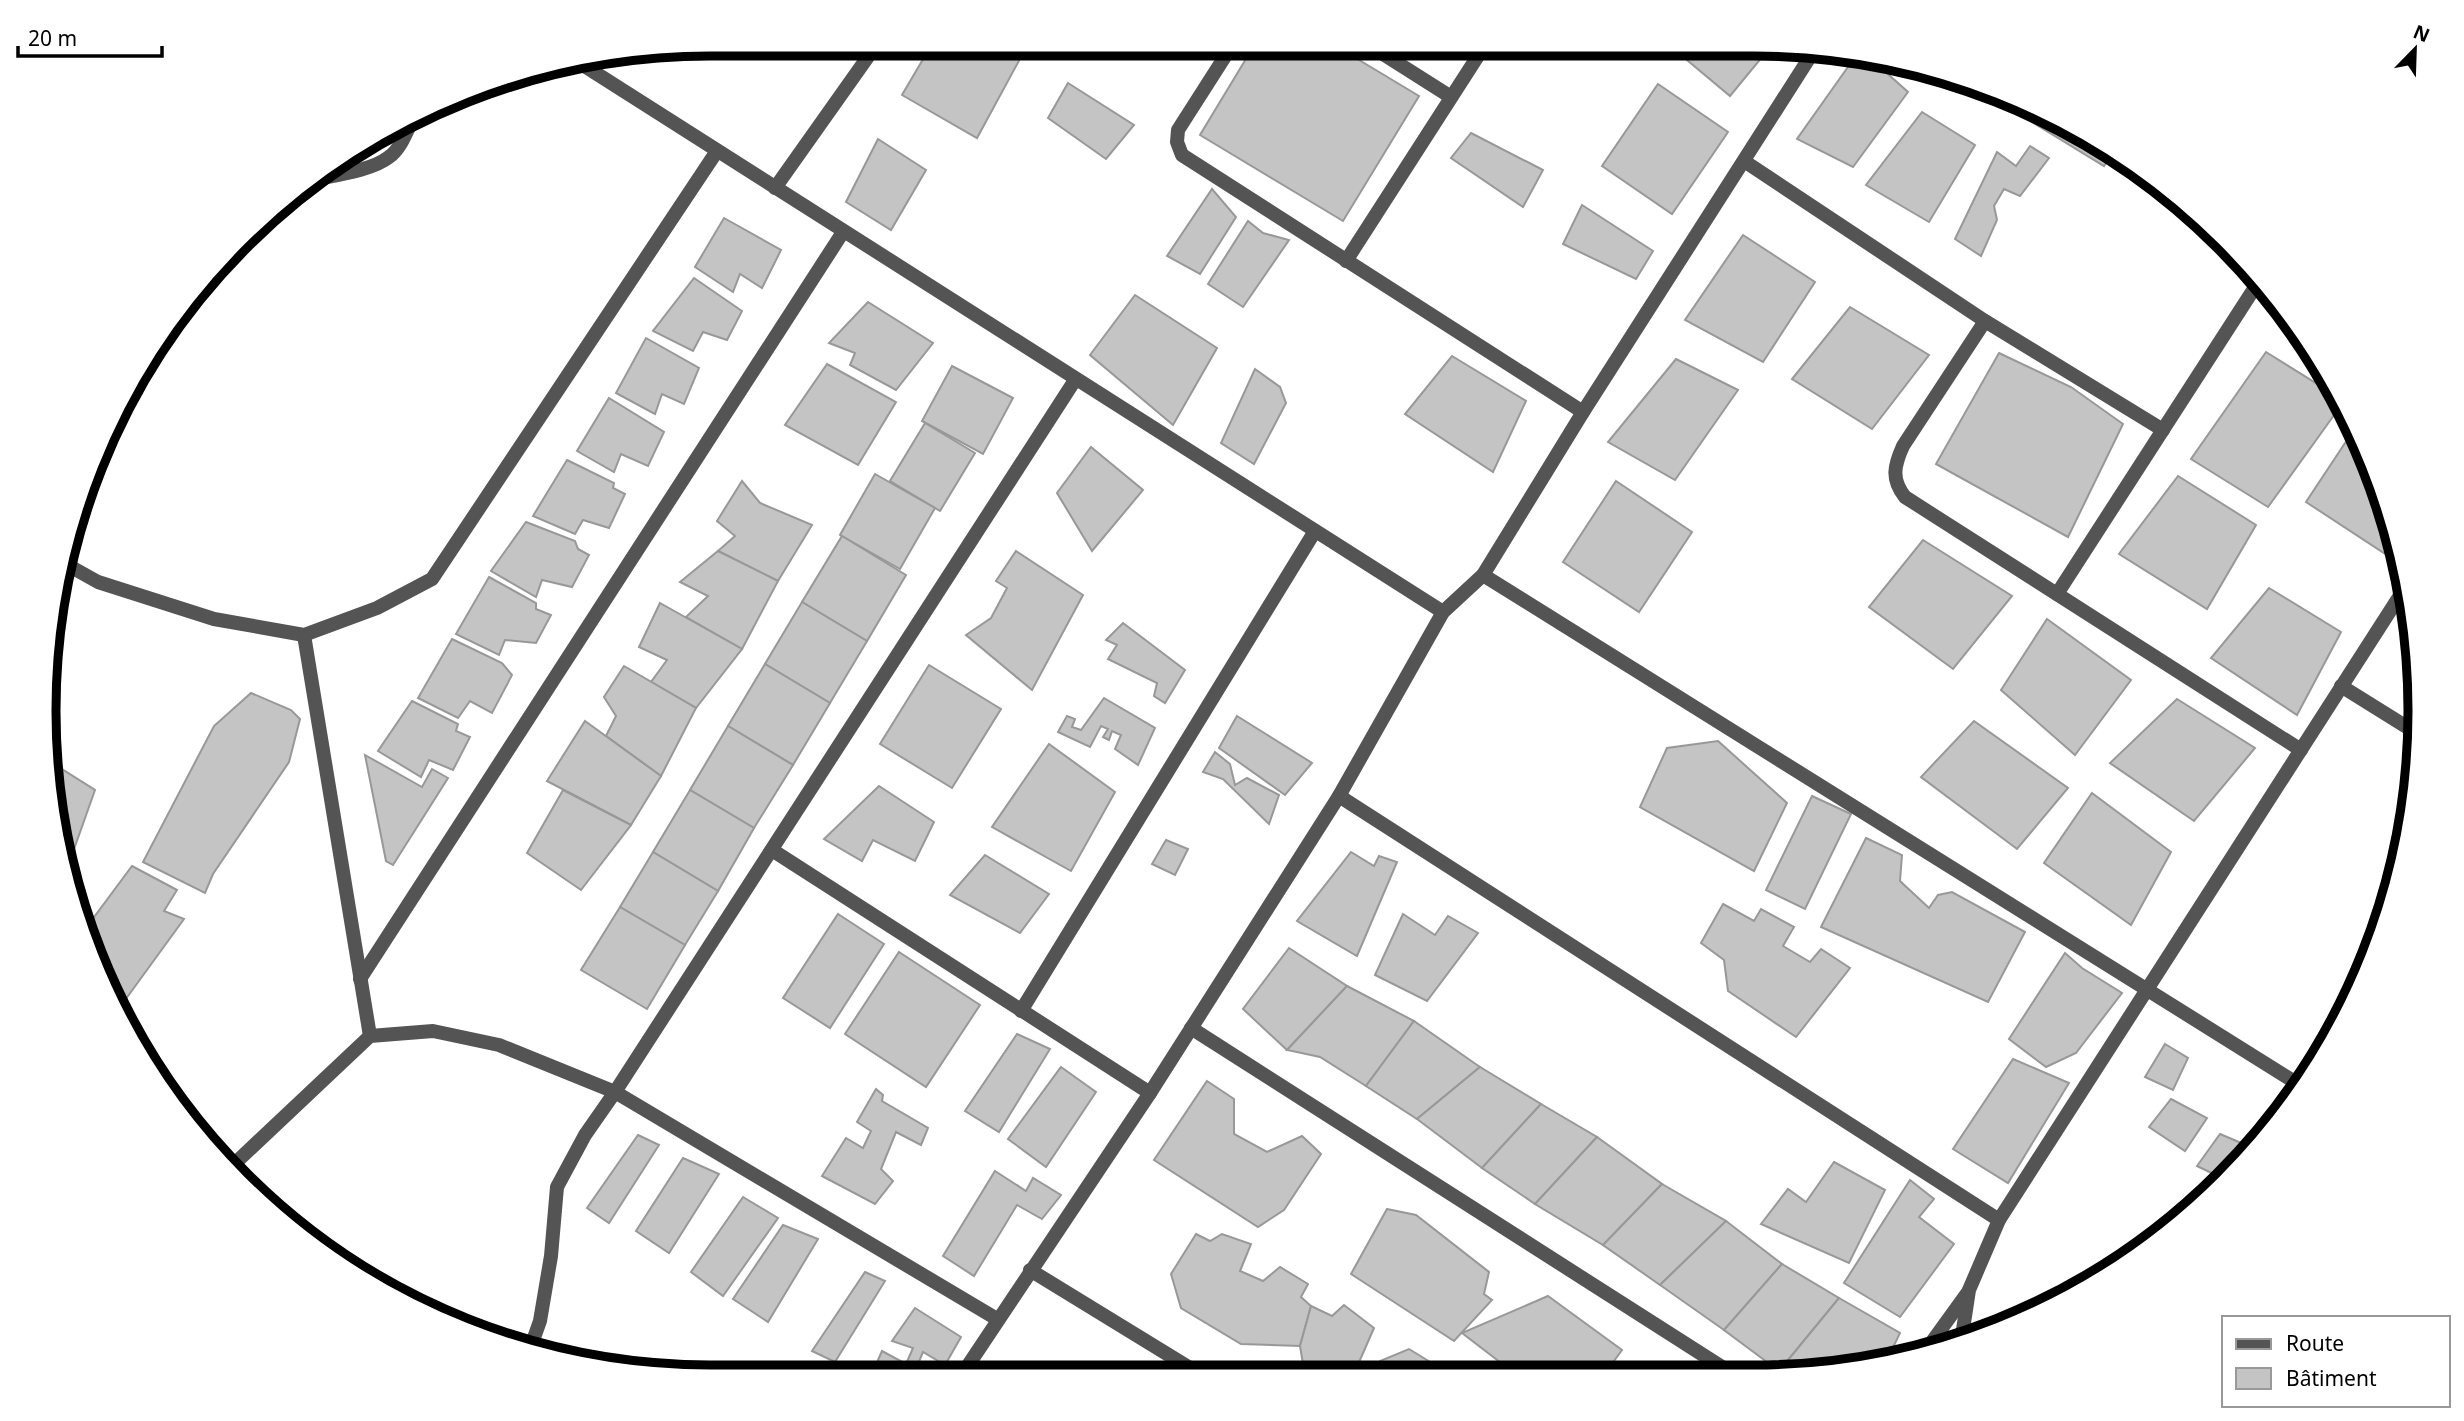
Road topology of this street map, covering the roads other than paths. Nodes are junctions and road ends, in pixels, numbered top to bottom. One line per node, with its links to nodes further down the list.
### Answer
1 (868, 56): 12 (street)
2 (1225, 56): 14 (street)
3 (1387, 56): 7 (street)
4 (1478, 56): 7 (street)
5 (1809, 59): 10 (street)
6 (588, 68): 9 (street)
7 (1451, 97): 14 (street)
8 (407, 131): 11 (street)
9 (717, 151): 12 (street); 26 (street)
10 (1744, 161): 16 (street); 18 (street)
11 (335, 174)
12 (775, 188): 13 (street)
13 (843, 232): 17 (street); 32 (street)
14 (1346, 261): 18 (street)
15 (2254, 289): 19 (street)
16 (1984, 321): 19 (street); 23 (street)
17 (1075, 380): 20 (street); 31 (street)
18 (1583, 412): 22 (street)
19 (2163, 430): 23 (street)
20 (1315, 531): 25 (street); 34 (street)
21 (72, 568): 26 (street)
22 (1483, 575): 25 (street); 33 (street)
23 (2057, 594): 29 (street)
24 (2398, 599): 27 (street)
25 (1443, 612): 30 (street)
26 (304, 635): 32 (street)
27 (2341, 686): 28 (street); 29 (street)
28 (2408, 728)
29 (2301, 750): 33 (street)
30 (1339, 796): 35 (street); 41 (street)
31 (772, 850): 34 (street); 38 (street)
32 (360, 979): 36 (street)
33 (2147, 988): 37 (street); 41 (street)
34 (1021, 1011): 39 (street)
35 (1191, 1028): 39 (street); 50 (street)
36 (370, 1036): 38 (street); 40 (street)
37 (2293, 1081)
38 (615, 1093): 44 (street); 46 (street)
39 (1150, 1093): 42 (street)
40 (237, 1162)
41 (1999, 1220): 43 (street)
42 (1030, 1270): 44 (street); 49 (street)
43 (1969, 1290): 45 (street); 47 (street)
44 (997, 1319): 48 (street)
45 (1963, 1330)
46 (533, 1340)
47 (1933, 1340)
48 (968, 1365)
49 (1185, 1365)
50 (1719, 1365)

